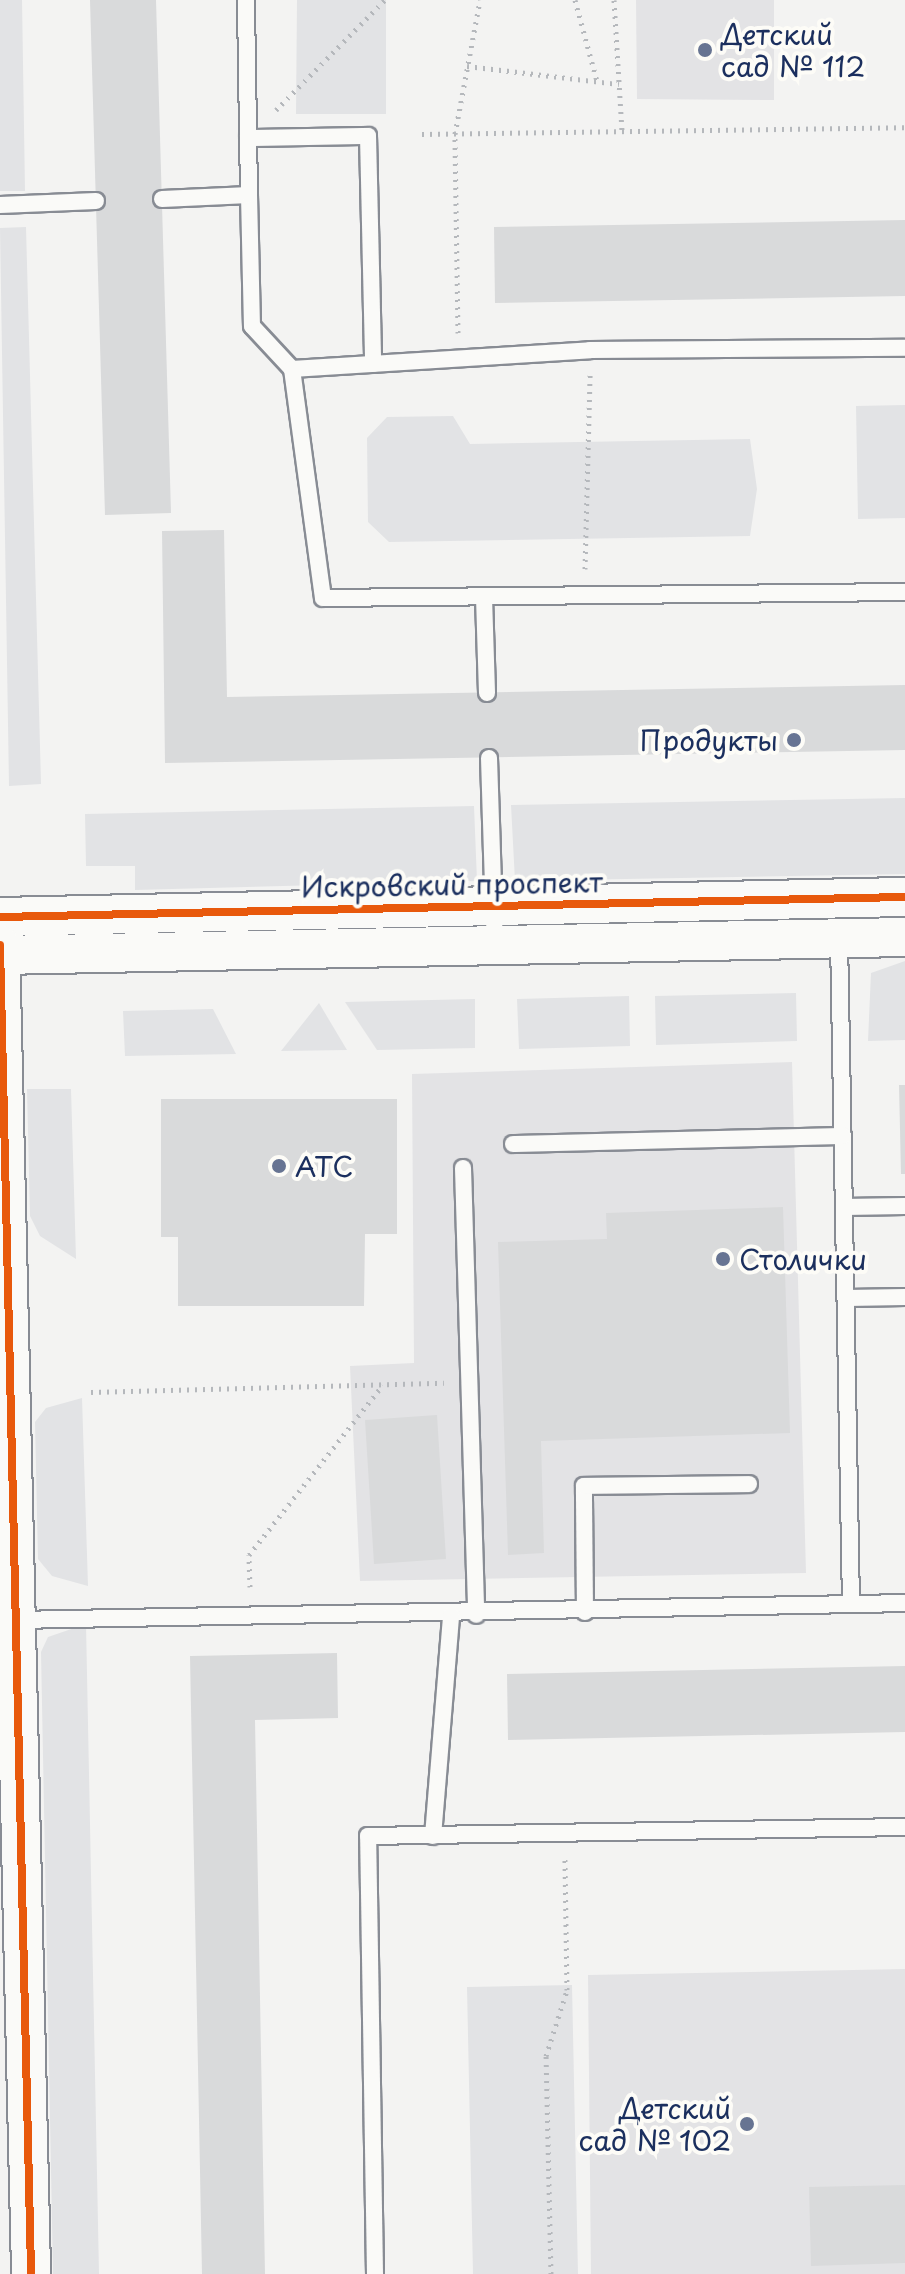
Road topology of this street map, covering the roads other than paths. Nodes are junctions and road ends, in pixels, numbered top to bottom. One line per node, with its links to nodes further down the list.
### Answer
1 (246, 0): 2 (lane)
2 (248, 138): 3 (lane); 8 (lane)
3 (249, 195): 4 (lane); 9 (lane)
4 (162, 199)
5 (96, 201): 6 (lane)
6 (0, 205)
7 (905, 348): 8 (lane)
8 (373, 364): 9 (lane)
9 (292, 369): 11 (lane)
10 (905, 592): 11 (lane)
11 (484, 597): 12 (lane)
12 (487, 693)
13 (489, 758): 16 (lane)
14 (905, 897): 15 (street, Искровский проспект)
15 (838, 898): 16 (street, Искровский проспект); 19 (lane)
16 (494, 905): 17 (street, Искровский проспект); 20 (lane)
17 (0, 917)
18 (905, 937): 19 (street)
19 (839, 938): 20 (street); 22 (lane)
20 (495, 945): 21 (street)
21 (2, 951): 35 (street)
22 (843, 1136): 23 (lane); 26 (lane)
23 (513, 1144)
24 (463, 1168): 34 (lane)
25 (905, 1206): 26 (lane)
26 (844, 1207): 28 (lane)
27 (905, 1297): 28 (lane)
28 (847, 1298): 30 (lane)
29 (749, 1484): 32 (lane)
30 (851, 1603): 31 (lane); 32 (lane)
31 (905, 1603)
32 (585, 1612): 34 (lane)
33 (451, 1615): 34 (lane); 35 (lane); 37 (lane)
34 (476, 1615)
35 (9, 1620): 38 (street)
36 (905, 1827): 37 (lane)
37 (433, 1836): 39 (lane)
38 (31, 2274)
39 (375, 2274)

